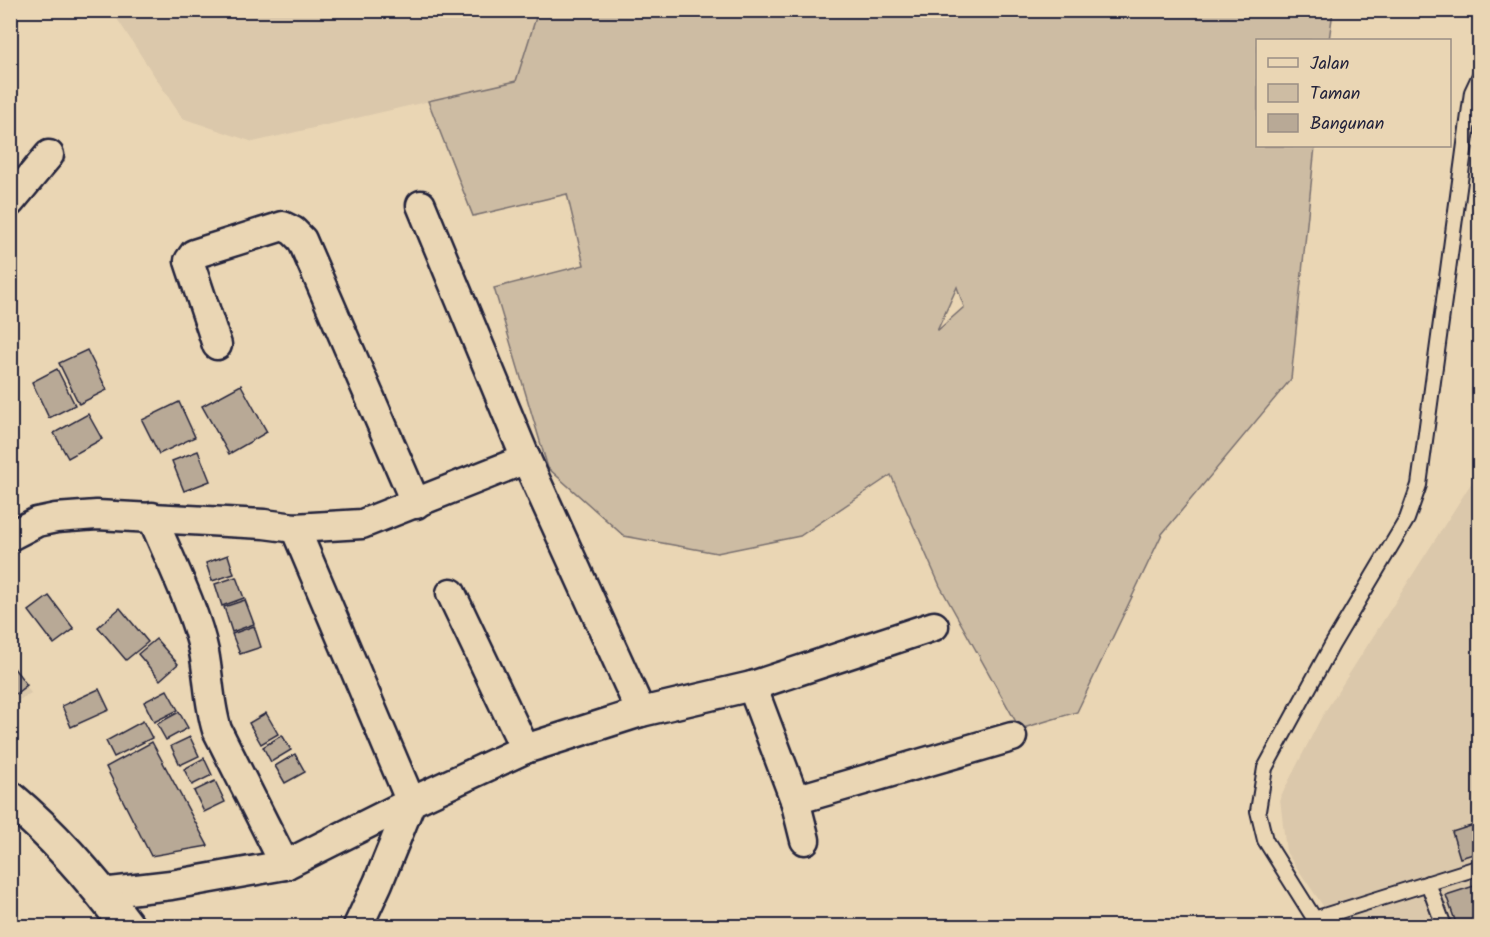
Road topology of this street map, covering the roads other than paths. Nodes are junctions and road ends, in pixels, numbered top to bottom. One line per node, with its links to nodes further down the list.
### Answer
1 (1479, 75): 25 (lane)
2 (49, 155): 3 (street)
3 (10, 202)
4 (421, 205): 6 (street)
5 (216, 345): 7 (street)
6 (526, 459): 7 (street); 14 (street)
7 (416, 504): 9 (street)
8 (152, 517): 9 (street); 10 (street); 21 (street)
9 (295, 528): 19 (street)
10 (10, 536)
11 (451, 593): 16 (street)
12 (934, 626): 13 (street)
13 (752, 686): 14 (street); 18 (street)
14 (641, 712): 16 (street)
15 (1012, 737): 18 (street)
16 (525, 749): 19 (street)
17 (10, 798): 24 (main road)
18 (795, 800): 20 (street)
19 (411, 802): 21 (street); 27 (street)
20 (805, 840)
21 (285, 866): 24 (street)
22 (1479, 867): 23 (lane)
23 (1428, 883): 25 (lane); 28 (lane)
24 (102, 893): 26 (main road)
25 (1316, 923)
26 (128, 927)
27 (358, 927)
28 (1444, 927)

